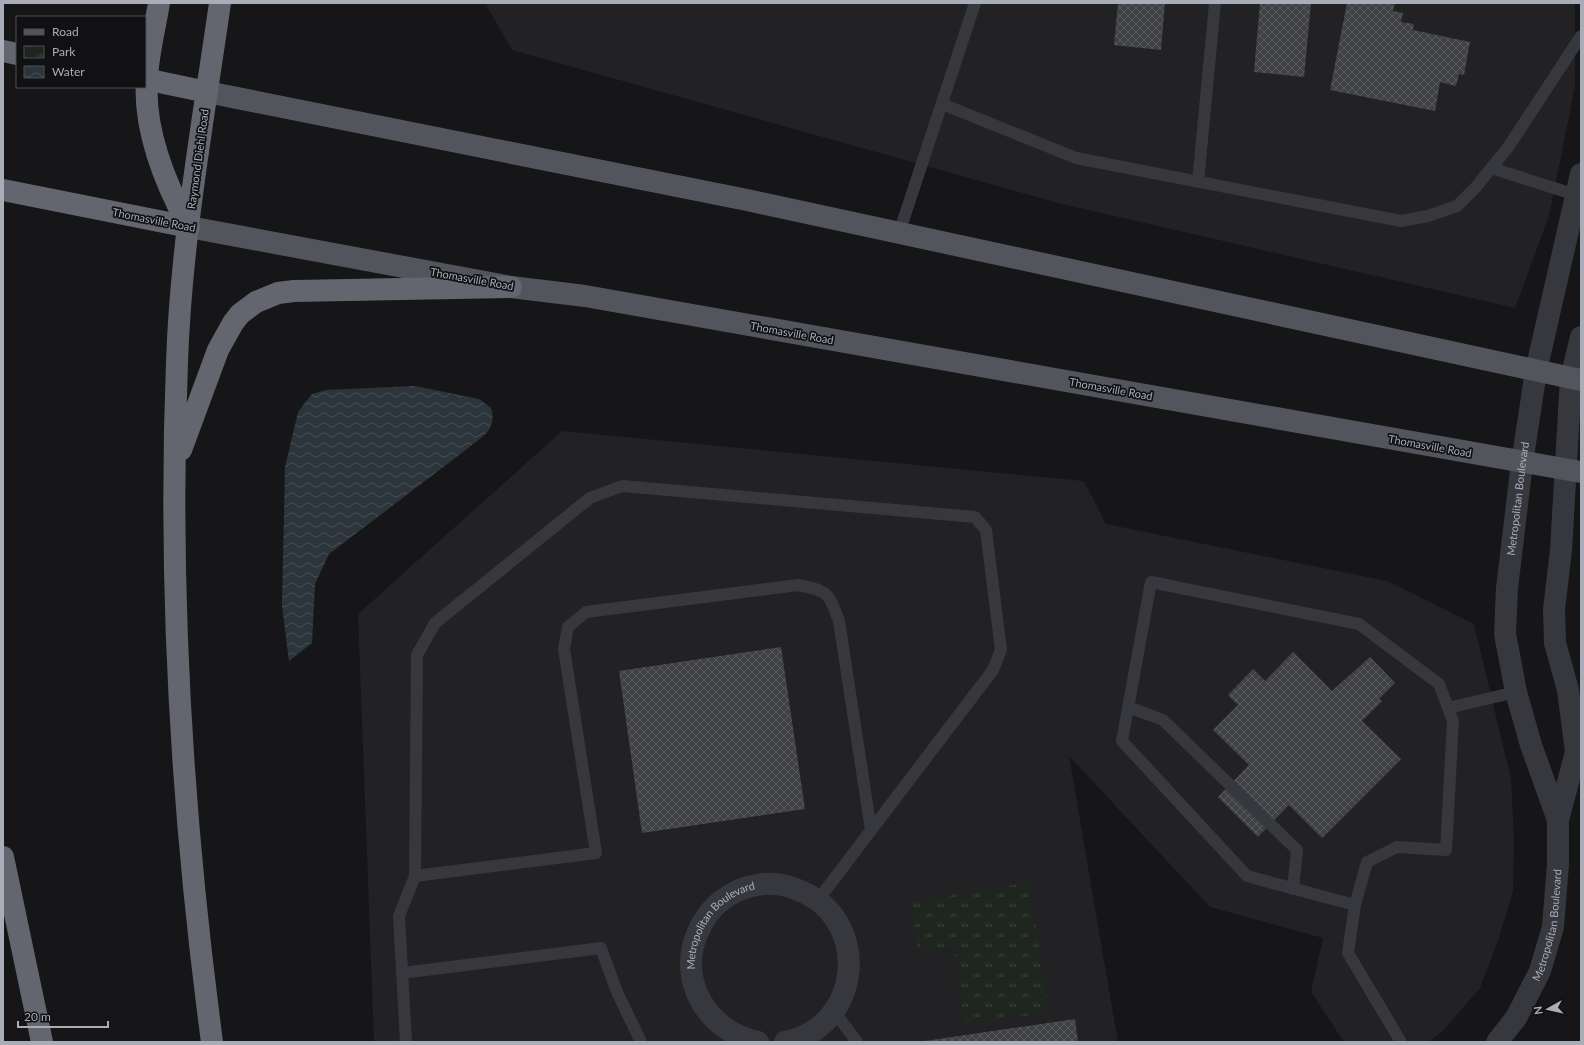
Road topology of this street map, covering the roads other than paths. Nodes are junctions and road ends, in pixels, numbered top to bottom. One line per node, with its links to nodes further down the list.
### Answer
1 (159, 3): 8 (highway, Raymond Diehl Road)
2 (220, 3): 9 (highway, Raymond Diehl Road)
3 (975, 3): 10 (lane)
4 (1214, 3): 13 (lane)
5 (1581, 36): 11 (lane)
6 (3, 51): 7 (highway)
7 (16, 54)
8 (146, 79): 9 (highway); 16 (highway, Raymond Diehl Road)
9 (207, 92): 16 (highway, Raymond Diehl Road); 17 (main road)
10 (942, 104): 13 (lane); 17 (lane)
11 (1491, 168): 13 (lane); 15 (lane)
12 (1581, 174): 15 (street, Metropolitan Boulevard)
13 (1198, 182)
14 (3, 190): 16 (highway, Thomasville Road)
15 (1576, 195): 20 (street, Metropolitan Boulevard)
16 (189, 227): 18 (main road, Thomasville Road); 23 (highway)
17 (899, 233): 20 (main road)
18 (512, 287): 22 (main road, Thomasville Road); 23 (highway)
19 (1581, 337): 21 (street, Metropolitan Boulevard)
20 (1536, 371): 21 (main road); 22 (street, Metropolitan Boulevard)
21 (1576, 379): 24 (street, Metropolitan Boulevard)
22 (1522, 463): 24 (main road, Thomasville Road); 25 (street, Metropolitan Boulevard)
23 (175, 466): 38 (highway)
24 (1573, 470): 28 (street, Metropolitan Boulevard)
25 (1516, 692): 27 (lane); 28 (street, Metropolitan Boulevard)
26 (1128, 707): 27 (lane); 32 (lane); 32 (lane)
27 (1448, 708): 34 (lane)
28 (1558, 820): 45 (street, Metropolitan Boulevard)
29 (871, 830): 31 (lane); 31 (lane); 33 (lane)
30 (3, 857): 37 (highway)
31 (415, 876): 35 (lane)
32 (1293, 888): 34 (lane)
33 (818, 900): 36 (street, Metropolitan Boulevard); 41 (street, Metropolitan Boulevard)
34 (1355, 905): 44 (lane)
35 (402, 973): 39 (lane); 40 (lane)
36 (834, 1011): 42 (street, Metropolitan Boulevard); 43 (lane)
37 (42, 1042)
38 (212, 1042)
39 (406, 1042)
40 (642, 1042)
41 (758, 1042)
42 (785, 1042)
43 (856, 1042)
44 (1401, 1042)
45 (1497, 1042)

